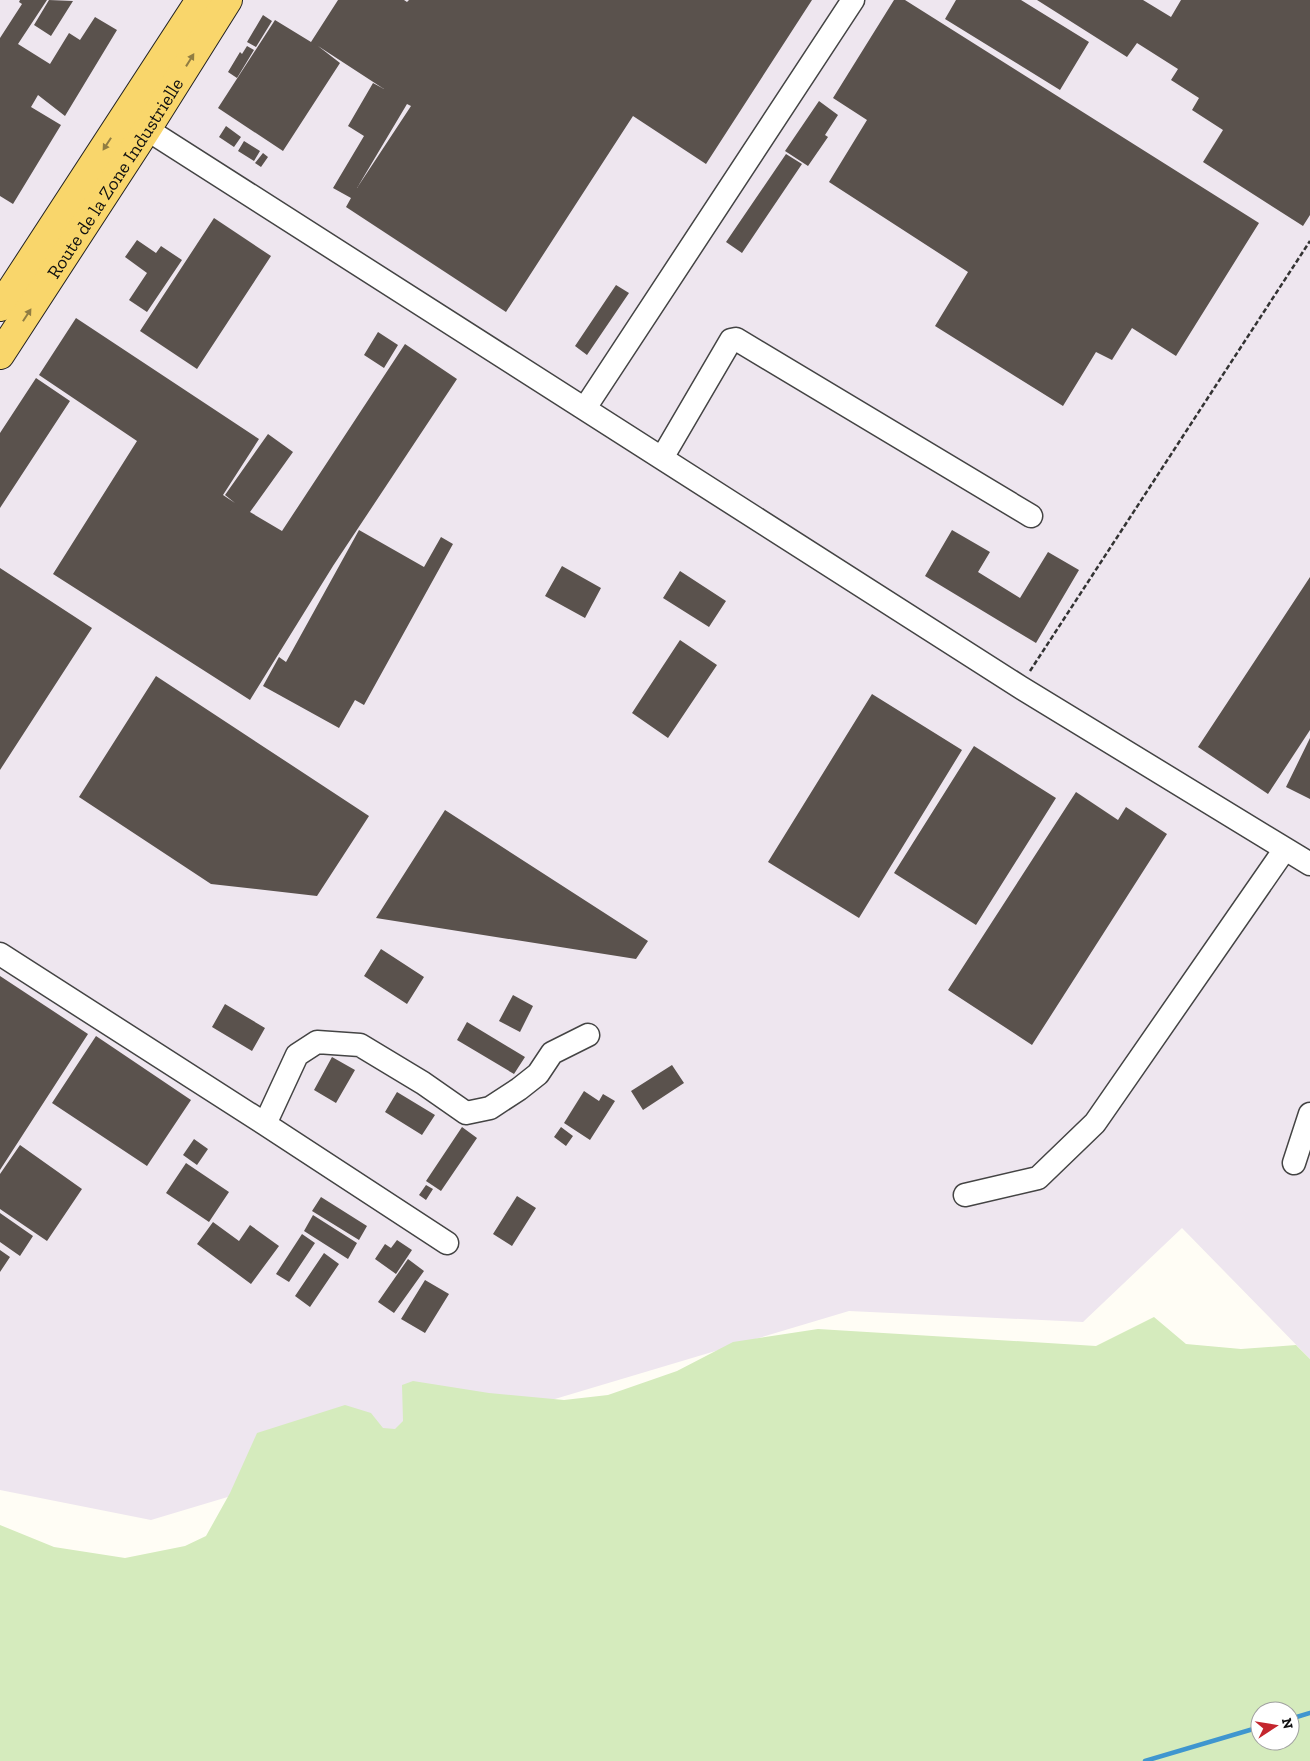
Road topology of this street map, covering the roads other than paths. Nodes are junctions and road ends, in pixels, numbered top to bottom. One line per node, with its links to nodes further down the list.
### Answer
1 (200, 0): 4 (main road, Route de la Zone Industrielle)
2 (228, 0): 4 (main road, Route de la Zone Industrielle, one-way to 2)
3 (853, 0): 7 (street)
4 (137, 122): 5 (main road, Route de la Zone Industrielle, one-way to 5); 6 (main road, Route de la Zone Industrielle, one-way to 4); 7 (street)
5 (0, 307)
6 (0, 356)
7 (585, 408): 8 (street)
8 (662, 458): 9 (street); 10 (street)
9 (1031, 516)
10 (1285, 849): 11 (street); 17 (street)
11 (1310, 864)
12 (0, 954): 15 (street)
13 (588, 1035): 15 (street)
14 (1310, 1114): 16 (street)
15 (266, 1124): 18 (street)
16 (1294, 1163)
17 (965, 1195)
18 (446, 1243)

